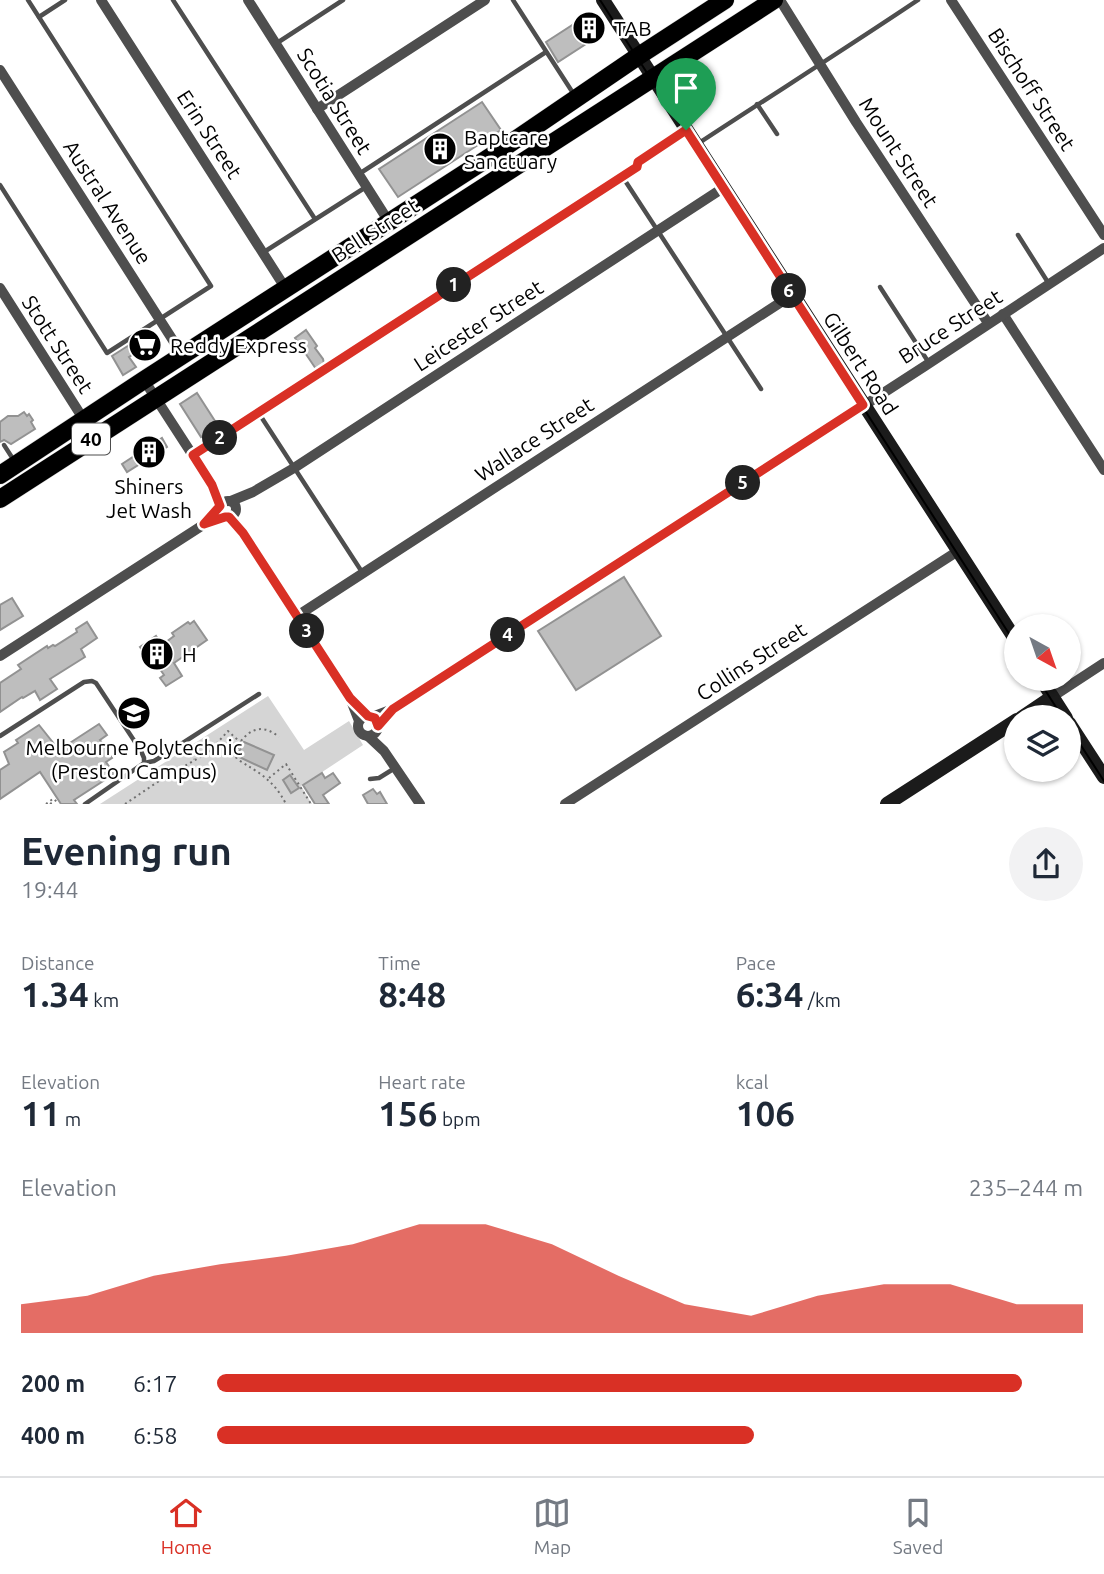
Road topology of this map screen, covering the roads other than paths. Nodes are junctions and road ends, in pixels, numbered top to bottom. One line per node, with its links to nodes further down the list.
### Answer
1 (28, 0): 14 (lane)
2 (65, 0): 14 (lane)
3 (101, 0): 38 (street, Erin Street)
4 (173, 0): 32 (lane)
5 (248, 0): 15 (street, Scotia Street)
6 (344, 0): 15 (lane)
7 (485, 0): 23 (street)
8 (513, 0): 16 (lane)
9 (603, 0): 17 (street, Gilbert Road)
10 (724, 0): 17 (highway, Bell Street / 40)
11 (777, 0): 18 (street, Mount Street); 20 (highway, Bell Street / 40)
12 (918, 0): 18 (lane)
13 (951, 0): 36 (street, Bischoff Street)
14 (39, 17): 45 (lane)
15 (276, 44): 23 (street, Scotia Street)
16 (546, 52): 21 (lane); 27 (lane)
17 (638, 56): 20 (street, Gilbert Road); 21 (highway, Bell Street / 40)
18 (821, 65): 22 (lane); 46 (street, Mount Street)
19 (0, 70): 45 (street, Austral Avenue)
20 (652, 79): 24 (street, Gilbert Road); 52 (highway, Bell Street / 40)
21 (576, 99): 33 (highway, Bell Street / 40)
22 (757, 104): 25 (lane); 26 (lane)
23 (317, 109): 27 (street, Scotia Street)
24 (686, 130): 26 (street, Gilbert Road); 28 (lane)
25 (777, 134)
26 (696, 145): 31 (street, Gilbert Road)
27 (358, 174): 30 (street, Scotia Street)
28 (622, 176): 34 (lane); 54 (lane)
29 (0, 185): 45 (lane)
30 (367, 186): 32 (lane); 33 (street, Scotia Street)
31 (723, 188): 34 (street, Leicester Street); 43 (street, Gilbert Road)
32 (315, 219): 38 (lane)
33 (389, 222): 42 (highway, Bell Street / 40)
34 (658, 231): 47 (lane); 59 (street, Leicester Street)
35 (1018, 235): 39 (lane)
36 (1104, 235)
37 (1104, 248): 39 (street, Bruce Street)
38 (263, 253): 42 (street, Erin Street)
39 (1049, 284): 44 (street, Bruce Street)
40 (880, 287): 49 (lane)
41 (0, 288): 55 (street, Stott Street)
42 (286, 289): 48 (highway, Bell Street / 40)
43 (792, 295): 47 (street, Wallace Street); 53 (street, Gilbert Road)
44 (1003, 314): 46 (street, Bruce Street); 60 (street)
45 (160, 319): 48 (street, Austral Avenue)
46 (988, 323): 49 (street, Bruce Street)
47 (728, 337): 51 (lane); 66 (street, Wallace Street)
48 (183, 356): 50 (highway, Bell Street / 40)
49 (929, 363): 53 (street, Bruce Street)
50 (144, 380): 52 (street); 55 (highway, Bell Street / 40)
51 (761, 389)
52 (156, 398): 57 (street); 62 (highway, Bell Street / 40)
53 (863, 405): 65 (street, Gilbert Road); 76 (street, Bruce Street)
54 (258, 412): 57 (lane); 59 (lane)
55 (85, 420): 58 (highway, Bell Street / 40)
56 (4, 445): 58 (lane)
57 (193, 455): 64 (street)
58 (17, 464): 61 (highway, Bell Street / 40); 62 (lane)
59 (294, 468): 64 (street, Leicester Street); 66 (lane)
60 (1104, 470)
61 (0, 475)
62 (27, 481): 63 (highway, Bell Street / 40)
63 (0, 499)
64 (228, 509): 67 (street); 69 (street, Leicester Street)
65 (958, 551): 68 (street, Gilbert Road); 88 (street, Collins Street)
66 (363, 573): 67 (street, Wallace Street)
67 (297, 615): 76 (street)
68 (1004, 622)
69 (0, 656)
70 (1104, 663): 73 (street)
71 (1048, 691): 73 (street)
72 (259, 694): 82 (lane)
73 (1052, 697): 74 (street); 75 (street)
74 (1040, 705)
75 (1057, 705)
76 (371, 722): 79 (street, Bruce Street); 79 (street); 81 (street)
77 (1004, 728): 89 (street)
78 (0, 736): 82 (lane)
79 (368, 736): 81 (street)
80 (1081, 742): 84 (street)
81 (384, 751): 83 (street)
82 (144, 763): 86 (lane)
83 (396, 767): 85 (lane); 87 (street)
84 (1104, 777)
85 (370, 779)
86 (85, 804)
87 (420, 804)
88 (565, 804)
89 (887, 804)

